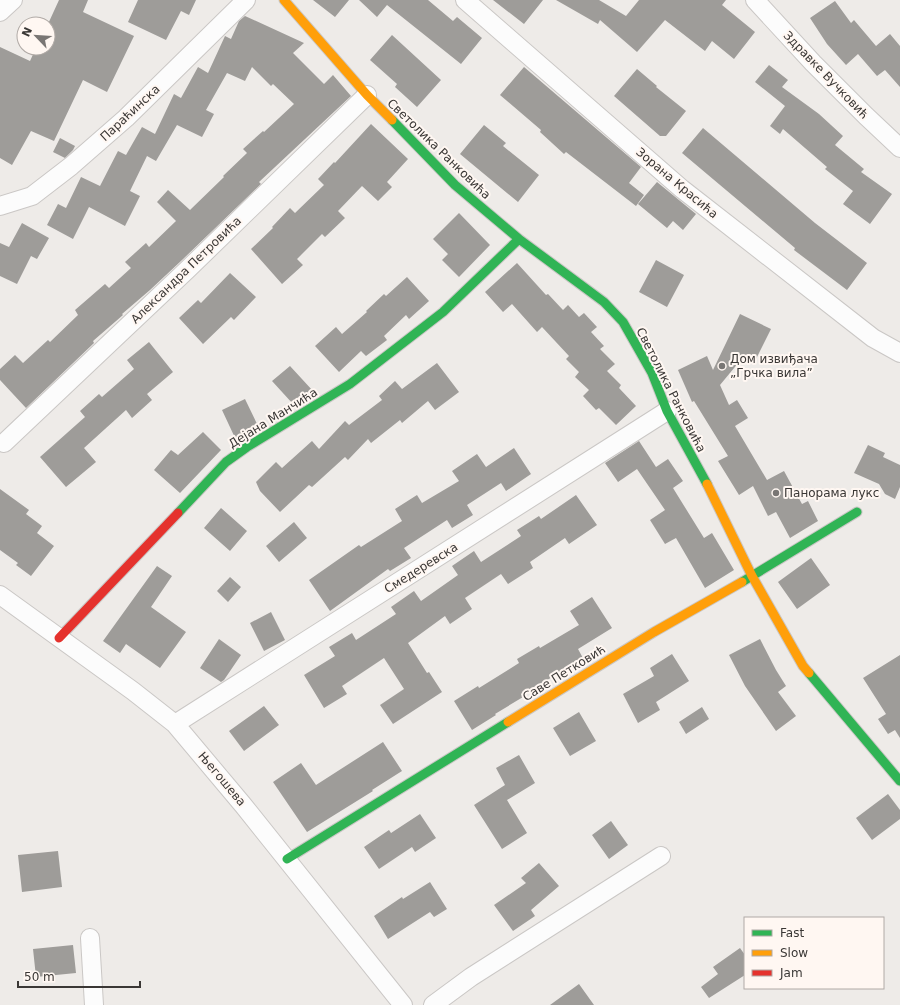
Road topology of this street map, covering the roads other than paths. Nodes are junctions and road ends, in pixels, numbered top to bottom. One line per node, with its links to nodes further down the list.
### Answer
1 (13, 0): 6 (street)
2 (246, 0): 9 (street, Параћинска)
3 (284, 0): 7 (street, Светолика Ранковића)
4 (465, 0): 11 (street, Зорана Красића)
5 (755, 0): 8 (street, Здравке Вучковић)
6 (0, 12)
7 (367, 95): 10 (street, Светолика Ранковића); 13 (street, Александра Петровића)
8 (900, 148)
9 (0, 206)
10 (519, 239): 12 (street, Светолика Ранковића); 17 (street, Дејана Манчића)
11 (900, 353)
12 (667, 411): 15 (street, Светолика Ранковића); 18 (street, Смедеревска)
13 (4, 443)
14 (857, 512): 15 (street, Саве Петковић)
15 (752, 576): 19 (street, Светолика Ранковића); 21 (street, Саве Петковић)
16 (0, 596): 17 (street, Његошева)
17 (59, 638): 18 (street, Његошева)
18 (175, 724): 21 (street, Његошева)
19 (900, 781)
20 (660, 856): 25 (street)
21 (287, 859): 24 (street, Његошева)
22 (90, 938): 23 (street)
23 (94, 1005)
24 (403, 1005)
25 (433, 1005)

